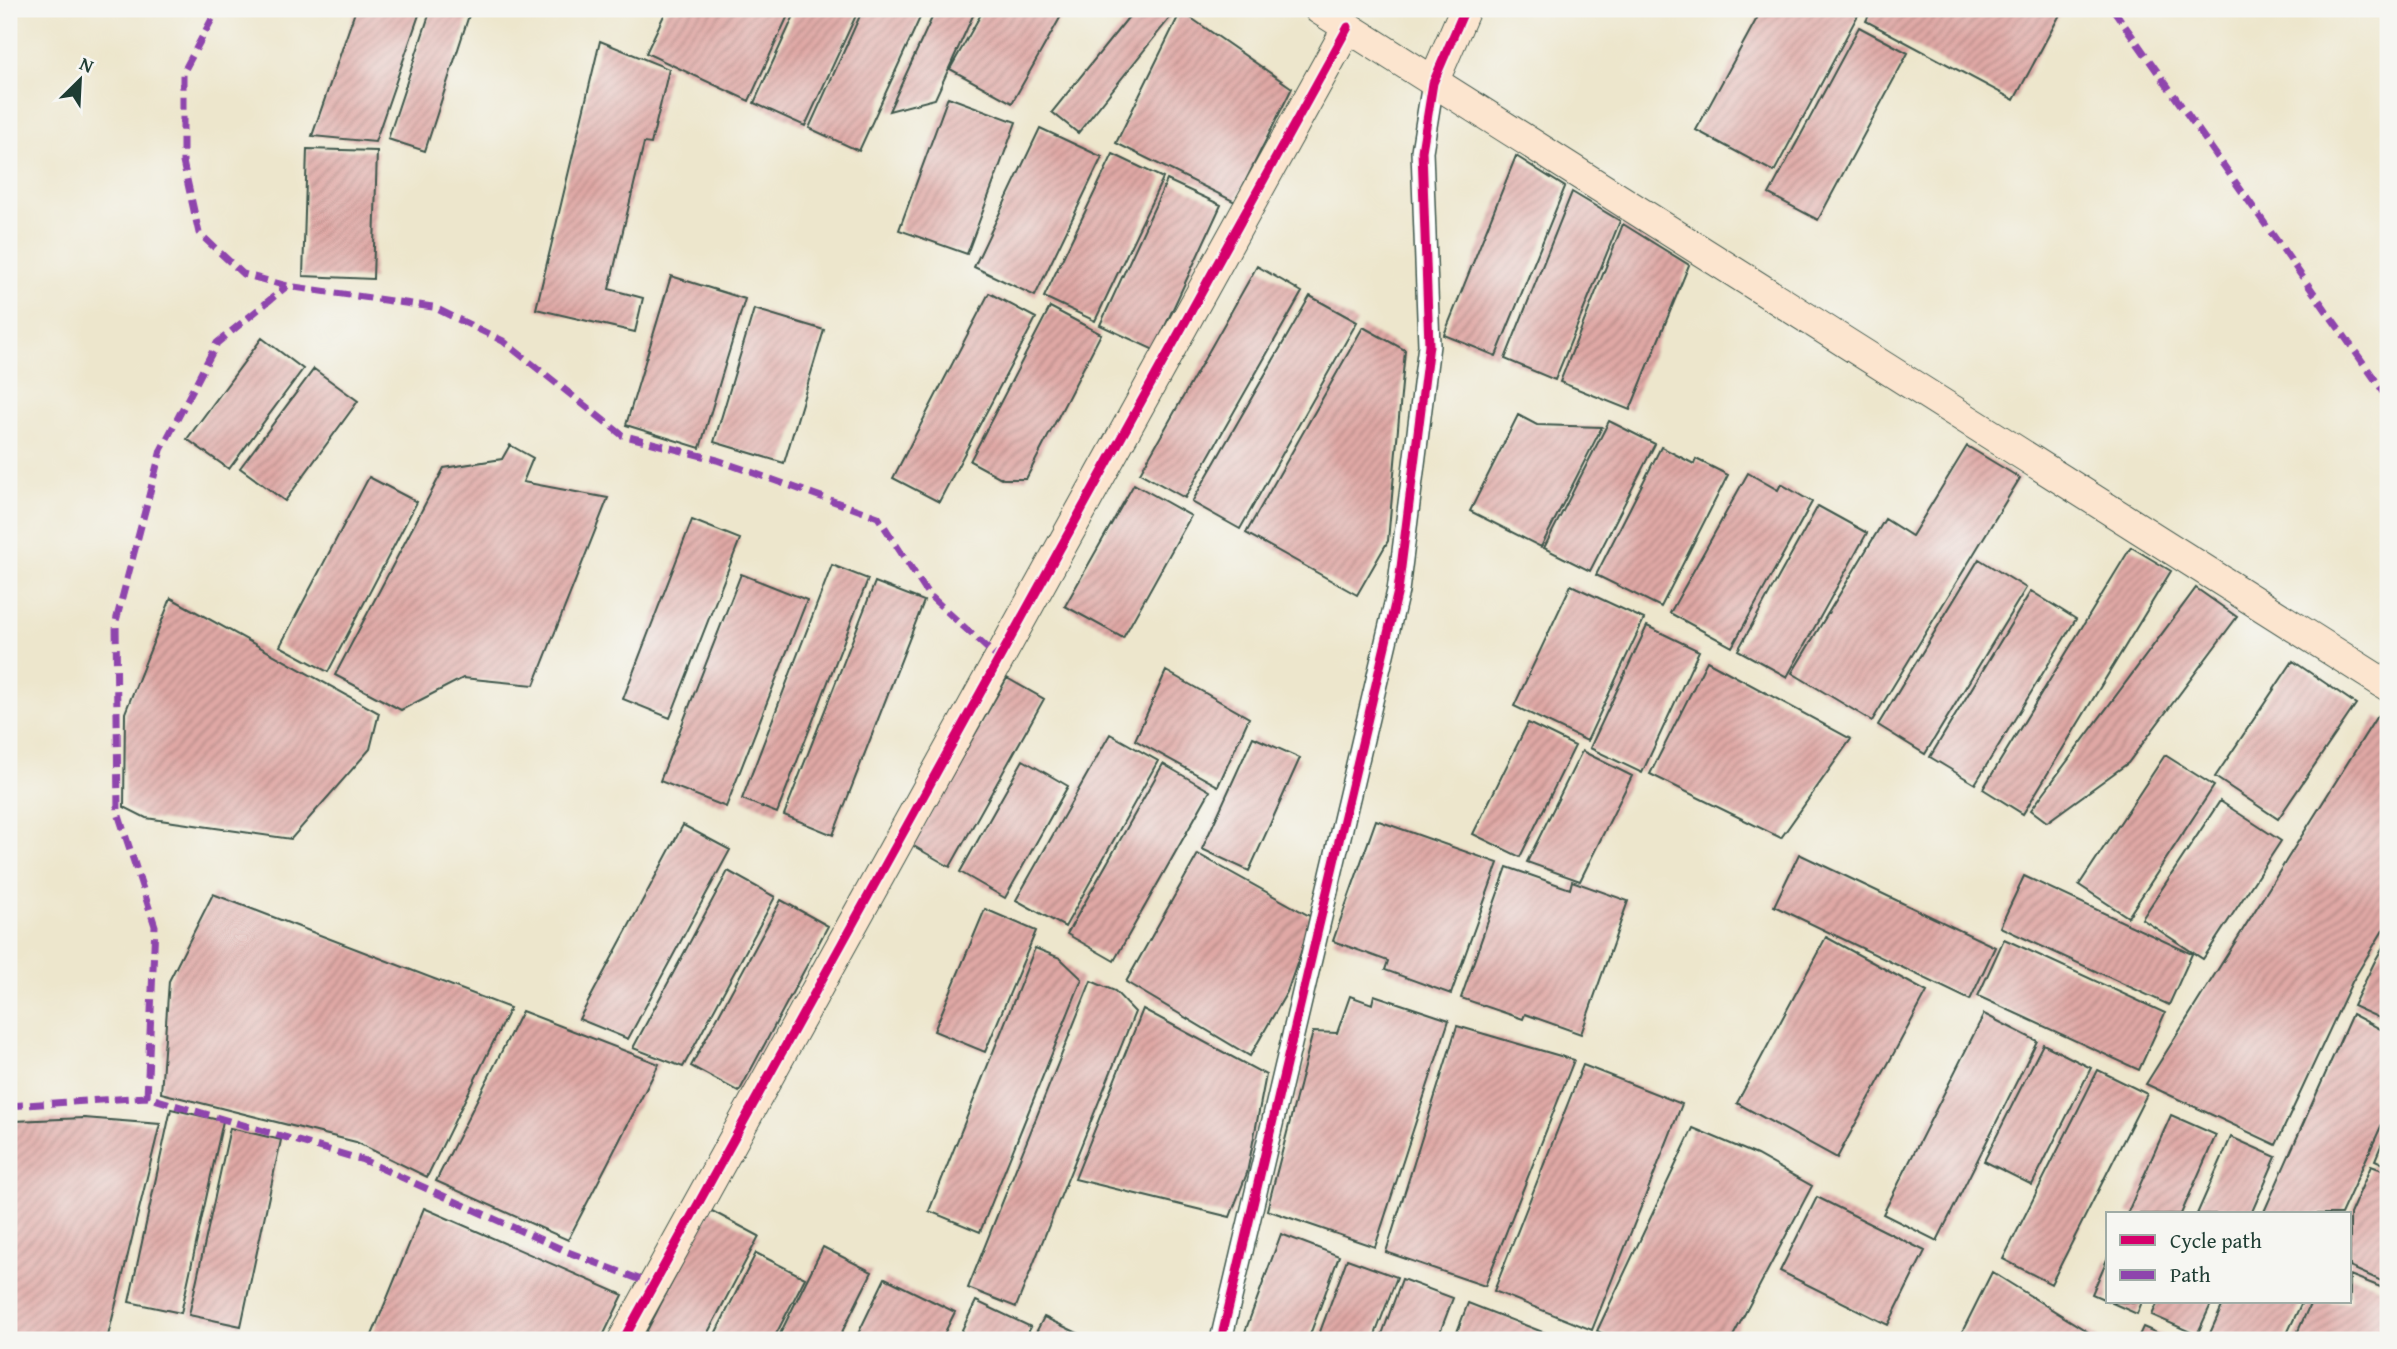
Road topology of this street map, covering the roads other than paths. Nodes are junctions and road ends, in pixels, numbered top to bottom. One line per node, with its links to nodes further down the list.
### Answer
1 (1319, 9): 3 (street)
2 (1465, 9): 4 (street)
3 (1348, 27): 4 (street); 6 (street)
4 (1433, 83): 5 (street); 7 (street)
5 (2388, 686)
6 (623, 1340)
7 (1221, 1340)

